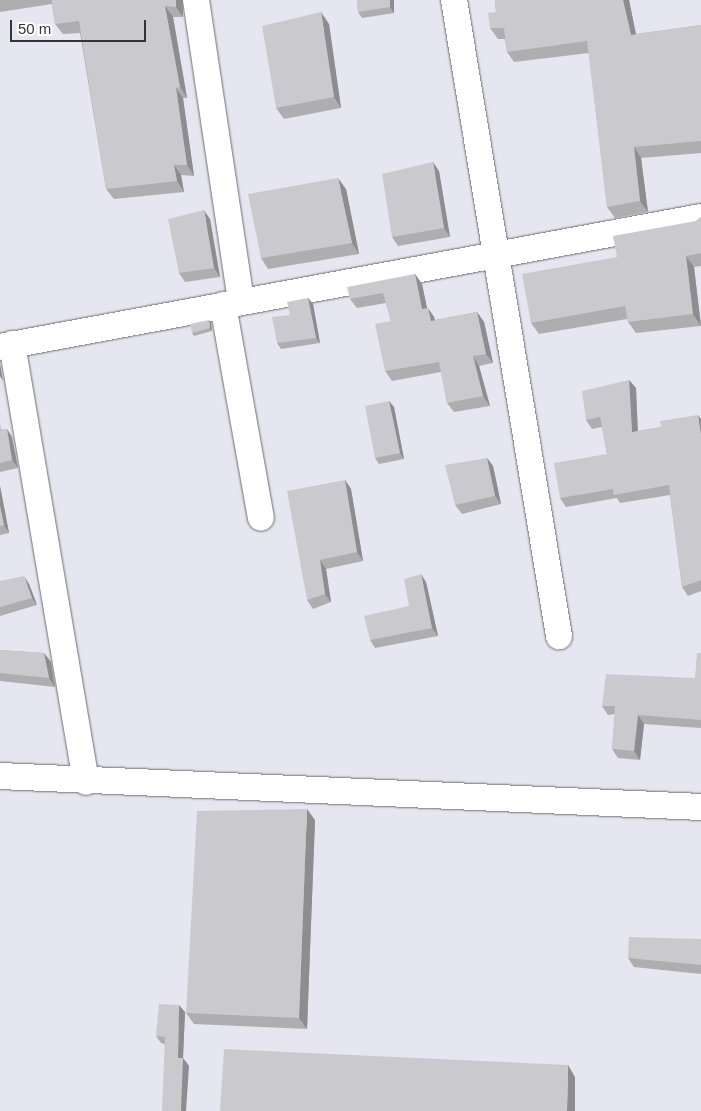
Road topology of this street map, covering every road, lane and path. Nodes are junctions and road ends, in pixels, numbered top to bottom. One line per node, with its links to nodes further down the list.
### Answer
1 (196, 0): 5 (street)
2 (454, 0): 4 (street)
3 (701, 217): 4 (street)
4 (495, 256): 5 (street); 8 (street)
5 (232, 304): 6 (street); 7 (street)
6 (6, 345): 10 (street)
7 (261, 518)
8 (559, 636)
9 (0, 776): 10 (street)
10 (86, 782): 11 (street)
11 (701, 808)

